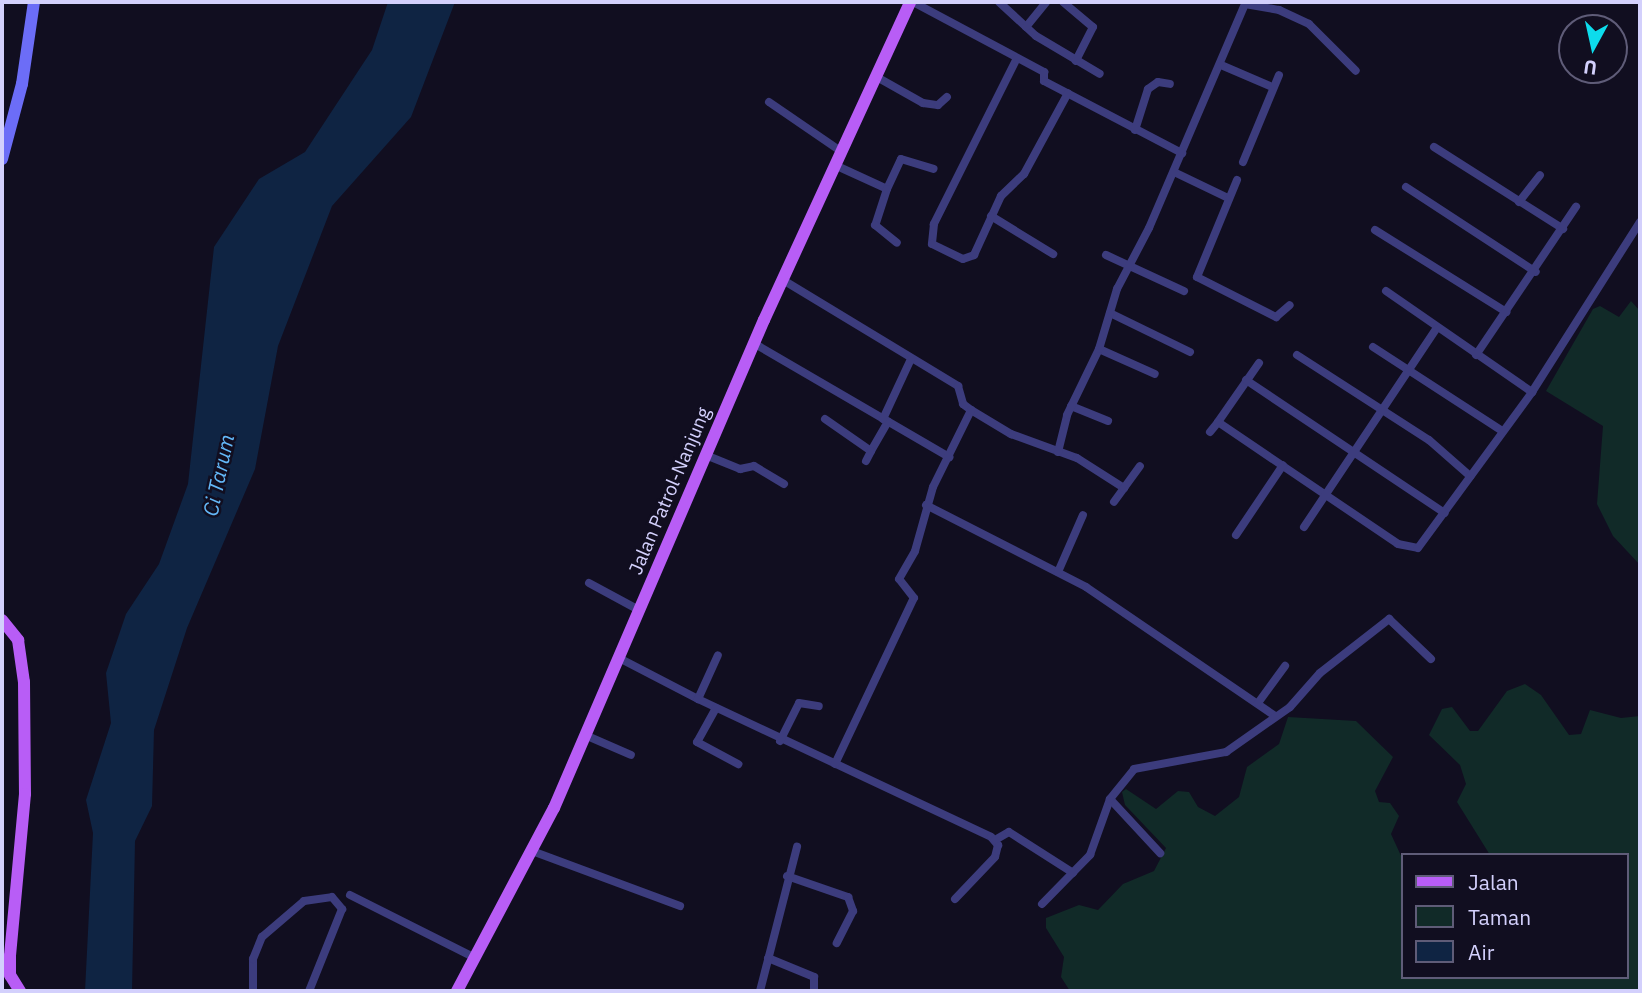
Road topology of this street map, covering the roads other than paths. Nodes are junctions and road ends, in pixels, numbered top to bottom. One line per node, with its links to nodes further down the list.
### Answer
1 (34, 2): 21 (main road)
2 (911, 2): 8 (street); 14 (main road, Jalan Patrol-Nanjung)
3 (999, 2): 7 (street)
4 (1046, 2): 7 (street)
5 (1063, 2): 9 (street)
6 (1246, 3): 10 (street); 11 (street)
7 (1026, 27): 9 (street)
8 (1017, 58): 17 (street); 38 (street)
9 (1076, 61): 12 (street)
10 (1221, 65): 16 (street); 25 (street)
11 (1356, 71)
12 (1100, 74)
13 (1279, 75): 16 (street)
14 (875, 76): 19 (street); 24 (main road, Jalan Patrol-Nanjung)
15 (1170, 85): 22 (street)
16 (1272, 88): 18 (street); 27 (street)
17 (1068, 93): 22 (street); 38 (street)
18 (1281, 94)
19 (947, 97)
20 (769, 102): 24 (street)
21 (7, 122): 26 (main road)
22 (1135, 130): 25 (street)
23 (1434, 147): 36 (street)
24 (842, 152): 28 (main road, Jalan Patrol-Nanjung)
25 (1182, 153): 30 (street)
26 (2, 159)
27 (1243, 162)
28 (837, 166): 34 (street); 47 (main road, Jalan Patrol-Nanjung)
29 (934, 169): 34 (street)
30 (1174, 172): 35 (street); 45 (street)
31 (1540, 175): 36 (street)
32 (1237, 180): 35 (street)
33 (1406, 187): 46 (street)
34 (887, 189): 42 (street)
35 (1227, 198): 50 (street)
36 (1519, 202): 40 (street)
37 (1576, 207): 40 (street)
38 (991, 216): 43 (street)
39 (1640, 224): 65 (street)
40 (1563, 229): 46 (street)
41 (1375, 230): 51 (street)
42 (897, 243)
43 (1053, 254)
44 (1106, 255): 45 (street)
45 (1130, 266): 48 (street); 52 (street)
46 (1536, 272): 51 (street)
47 (783, 280): 54 (main road, Jalan Patrol-Nanjung); 60 (street)
48 (1184, 291)
49 (1386, 291): 53 (street)
50 (1290, 305)
51 (1506, 312): 59 (street)
52 (1110, 313): 56 (street); 57 (street)
53 (1436, 328): 59 (street); 62 (street)
54 (755, 344): 70 (street); 78 (main road, Jalan Patrol-Nanjung)
55 (1373, 347): 62 (street)
56 (1099, 349): 63 (street); 66 (street)
57 (1190, 352)
58 (1297, 355): 68 (street)
59 (1476, 355): 65 (street)
60 (911, 359): 67 (street); 70 (street)
61 (1259, 363): 64 (street)
62 (1409, 370): 68 (street); 73 (street)
63 (1155, 374)
64 (1246, 380): 72 (street); 77 (street)
65 (1532, 392): 73 (street)
66 (1071, 405): 71 (street); 76 (street)
67 (971, 410): 76 (street); 79 (street)
68 (1382, 412): 77 (street); 83 (street)
69 (825, 419): 75 (street)
70 (886, 420): 75 (street); 79 (street)
71 (1108, 421)
72 (1218, 422): 74 (street); 81 (street)
73 (1501, 430): 83 (street)
74 (1210, 432)
75 (871, 451): 80 (street)
76 (1058, 452): 85 (street)
77 (1354, 453): 86 (street); 89 (street)
78 (708, 456): 84 (street); 95 (main road, Jalan Patrol-Nanjung)
79 (949, 457): 88 (street)
80 (866, 461)
81 (1283, 464): 86 (street); 92 (street)
82 (1140, 466): 85 (street)
83 (1470, 477): 89 (street)
84 (784, 484)
85 (1124, 488): 87 (street)
86 (1325, 493): 89 (street); 91 (street)
87 (1114, 502)
88 (926, 505): 93 (street); 110 (street)
89 (1445, 513)
90 (1083, 515): 93 (street)
91 (1304, 527)
92 (1236, 535)
93 (1058, 572): 102 (street)
94 (589, 583): 95 (street)
95 (639, 610): 98 (main road, Jalan Patrol-Nanjung)
96 (2, 620): 125 (main road)
97 (718, 655): 101 (street)
98 (619, 658): 101 (street); 106 (main road, Jalan Patrol-Nanjung)
99 (1431, 659): 105 (street)
100 (1285, 666): 102 (street)
101 (698, 699): 104 (street)
102 (1258, 703): 105 (street)
103 (819, 706): 107 (street)
104 (716, 708): 107 (street); 109 (street)
105 (1275, 716): 111 (street)
106 (585, 735): 108 (street); 114 (main road, Jalan Patrol-Nanjung)
107 (780, 741): 110 (street)
108 (631, 755)
109 (738, 764)
110 (835, 764): 112 (street)
111 (1110, 799): 115 (street); 116 (street)
112 (995, 840): 116 (street); 119 (street)
113 (797, 847): 117 (street)
114 (532, 851): 121 (street); 123 (main road, Jalan Patrol-Nanjung)
115 (1160, 853)
116 (1073, 873): 120 (street)
117 (787, 876): 122 (street); 124 (street)
118 (350, 895): 123 (street)
119 (955, 899)
120 (1042, 904)
121 (680, 906)
122 (837, 943)
123 (475, 958): 128 (main road, Jalan Patrol-Nanjung)
124 (768, 958): 129 (street); 130 (street)
125 (20, 991)
126 (253, 991): 127 (street)
127 (309, 991)
128 (457, 991)
129 (760, 991)
130 (814, 991)

